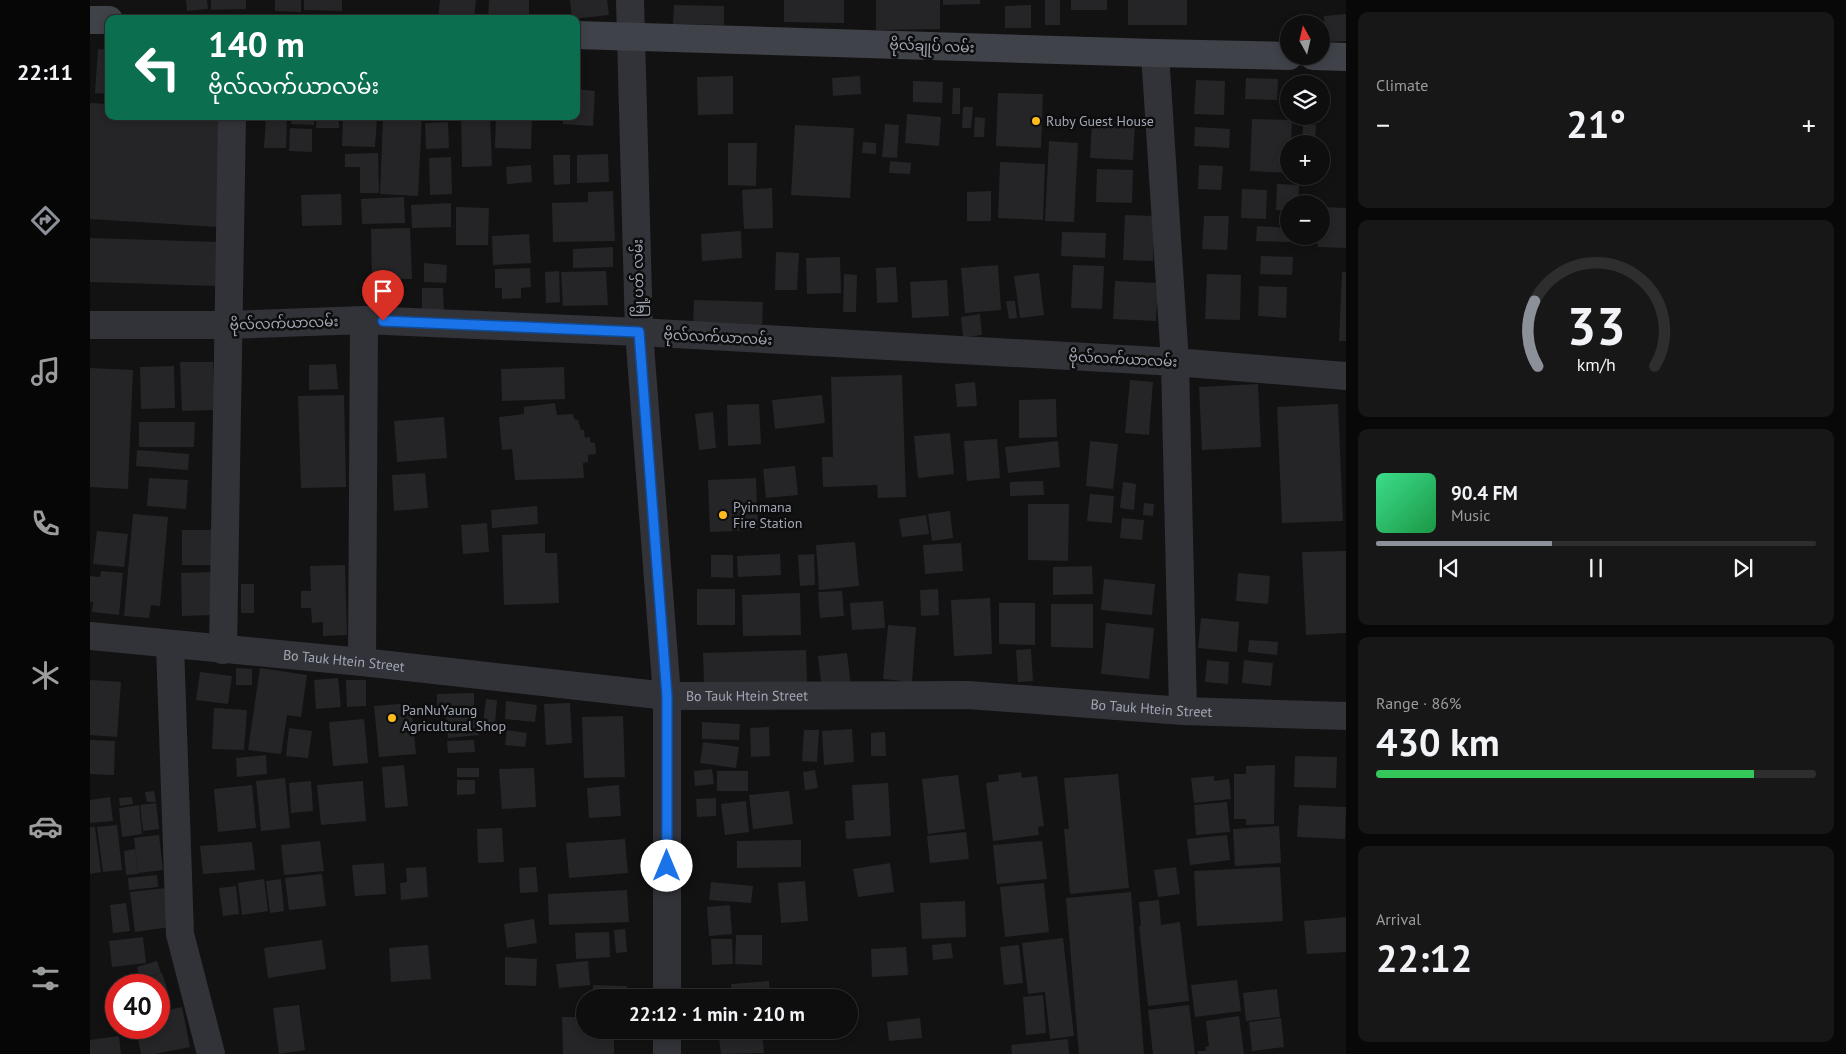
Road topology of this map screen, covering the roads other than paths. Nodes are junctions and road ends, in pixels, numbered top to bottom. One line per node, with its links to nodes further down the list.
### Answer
1 (630, 0): 5 (street, မြို့ပတ် လမ်း)
2 (90, 20): 3 (main road)
3 (105, 20)
4 (580, 35): 5 (main road, ဗိုလ်ချုပ် လမ်း)
5 (632, 37): 6 (main road, ဗိုလ်ချုပ် လမ်း); 14 (street, မြို့ပတ် လမ်း)
6 (1155, 53): 7 (main road, ဗိုလ်ချုပ် လမ်း); 15 (street)
7 (1280, 56)
8 (1330, 57): 9 (main road)
9 (1346, 57)
10 (232, 120): 13 (street)
11 (364, 320): 13 (street, ဗိုလ်လက်ယာလမ်း); 14 (street, ဗိုလ်လက်ယာလမ်း); 20 (street)
12 (90, 325): 13 (street, ဗိုလ်လက်ယာလမ်း)
13 (228, 325): 19 (street)
14 (639, 332): 15 (street, ဗိုလ်လက်ယာလမ်း); 21 (street, မြို့ပတ် လမ်း)
15 (1175, 362): 16 (street, ဗိုလ်လက်ယာလမ်း); 22 (street)
16 (1346, 376)
17 (90, 636): 18 (street, Bo Tauk Htein Street)
18 (170, 645): 19 (street, Bo Tauk Htein Street); 26 (street)
19 (223, 650): 20 (street, Bo Tauk Htein Street)
20 (362, 662): 21 (street, Bo Tauk Htein Street)
21 (667, 696): 22 (street, Bo Tauk Htein Street); 24 (street, မြို့ပတ် လမ်း)
22 (1183, 711): 23 (street, Bo Tauk Htein Street)
23 (1346, 716)
24 (667, 989)
25 (667, 1039): 27 (street)
26 (210, 1054)
27 (667, 1054)

